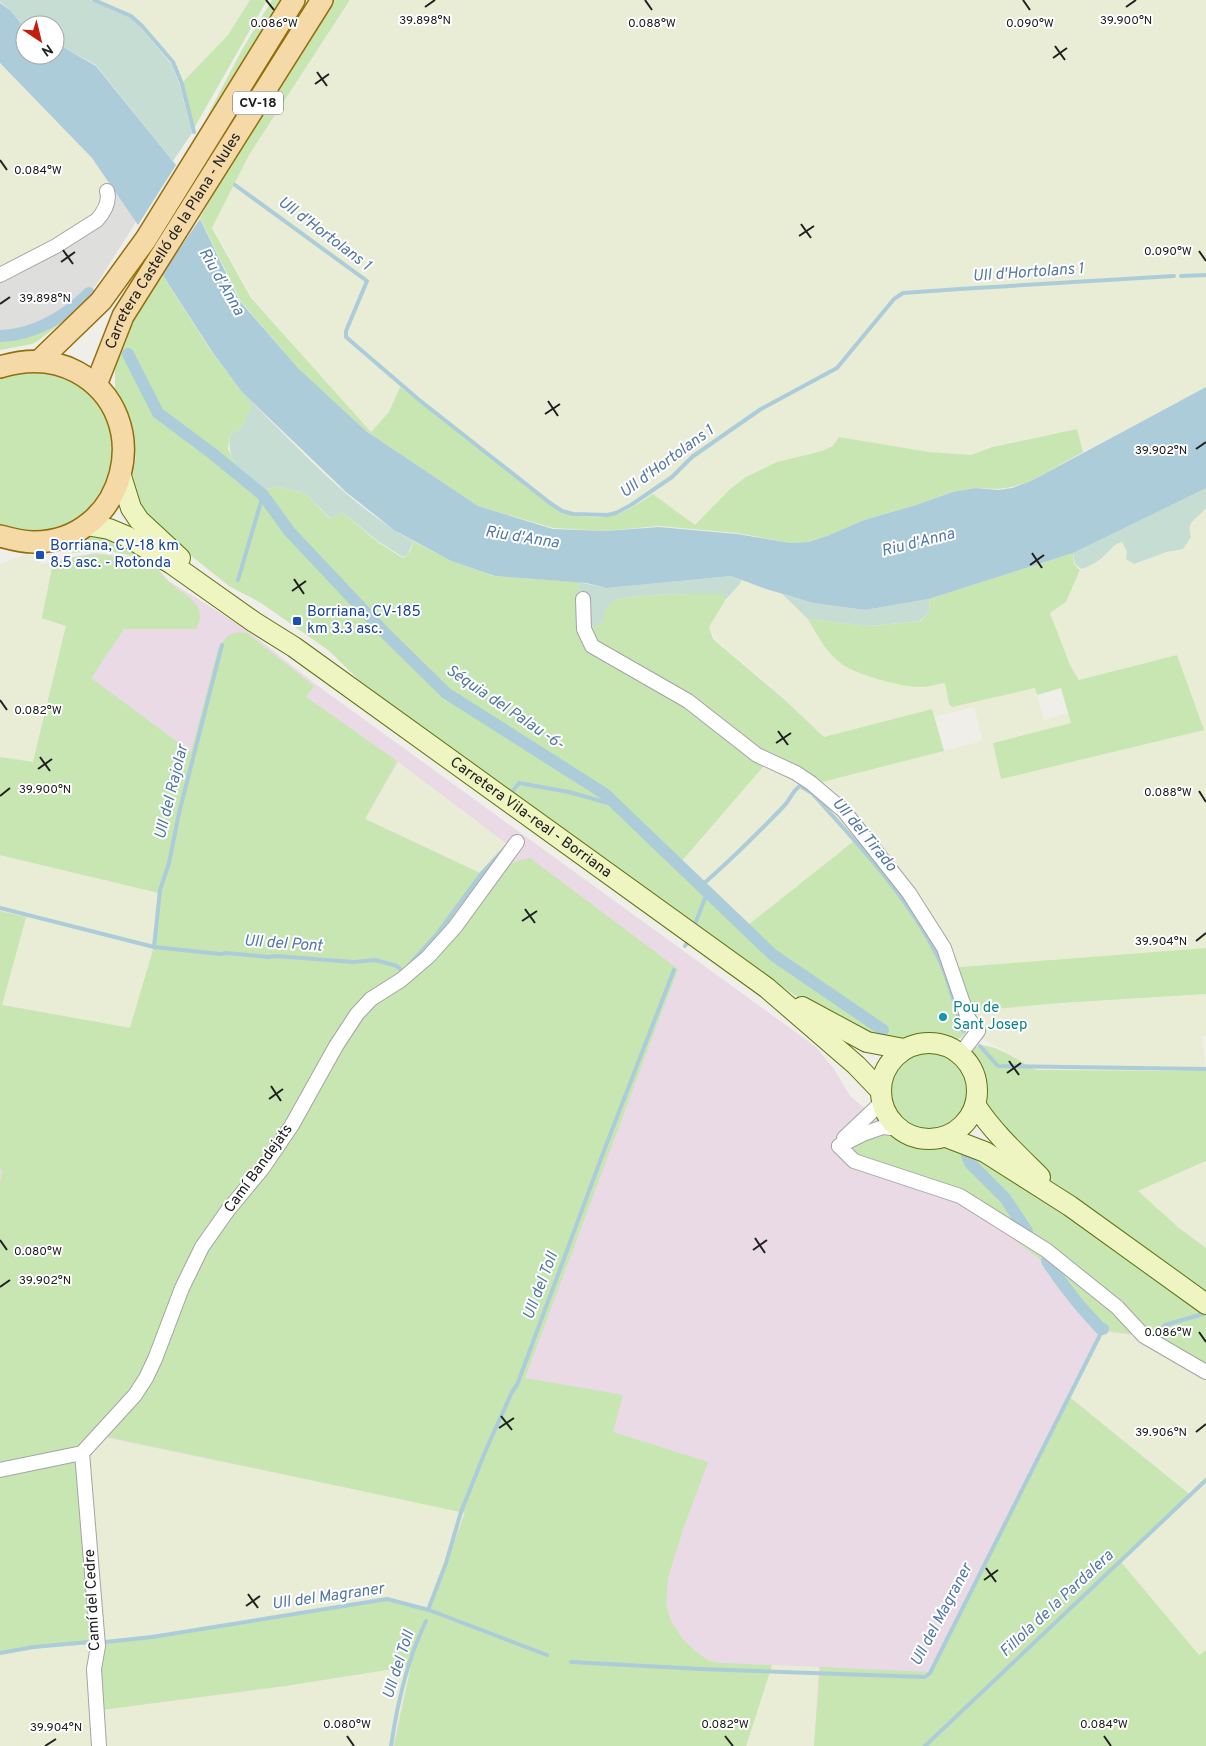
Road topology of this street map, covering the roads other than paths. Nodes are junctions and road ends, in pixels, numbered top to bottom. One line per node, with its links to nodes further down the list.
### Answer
1 (294, 0): 5 (main road, Carretera Castelló de la Plana - Nules / CV-18)
2 (322, 0): 7 (main road, Carretera Castelló de la Plana - Nules / CV-18)
3 (107, 191): 4 (street)
4 (0, 275)
5 (39, 361): 6 (main road); 7 (main road)
6 (0, 367)
7 (96, 385): 8 (main road)
8 (121, 476): 9 (main road); 12 (main road, Carretera Vila-real - Borriana)
9 (86, 525): 10 (main road); 12 (main road, Carretera Vila-real - Borriana)
10 (5, 543)
11 (583, 599): 16 (street)
12 (294, 647): 14 (main road, Carretera Vila-real - Borriana)
13 (517, 842): 25 (street, Camí Bandejats)
14 (767, 988): 15 (main road, Carretera Vila-real - Borriana); 17 (main road, Carretera Vila-real - Borriana)
15 (904, 1049): 16 (main road); 17 (main road)
16 (961, 1053): 18 (main road)
17 (881, 1097): 19 (main road); 21 (street)
18 (976, 1106): 20 (main road); 22 (main road)
19 (900, 1129): 20 (main road); 21 (street)
20 (946, 1137): 22 (main road)
21 (839, 1146): 24 (street)
22 (1070, 1206): 23 (main road)
23 (1206, 1304)
24 (1206, 1372)
25 (82, 1453): 26 (street); 27 (street, Camí del Cedre)
26 (0, 1470)
27 (99, 1746)

